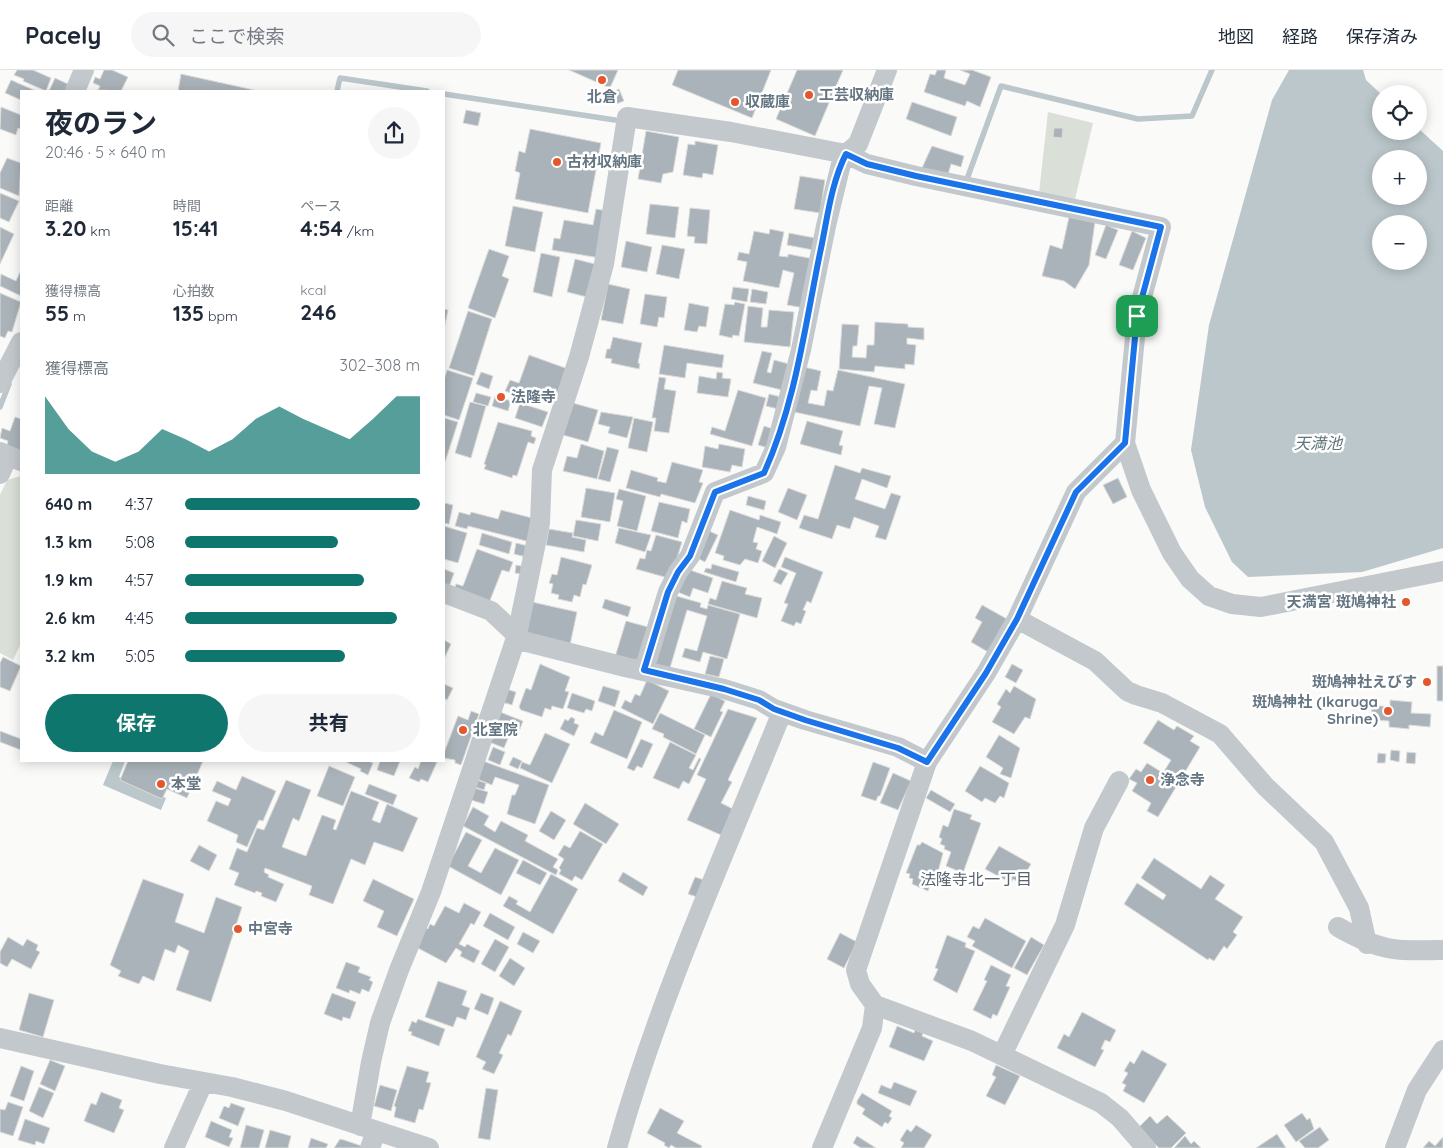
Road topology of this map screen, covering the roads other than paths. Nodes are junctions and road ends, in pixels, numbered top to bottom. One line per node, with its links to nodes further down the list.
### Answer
1 (84, 70): 3 (street)
2 (887, 70): 4 (street)
3 (75, 90)
4 (846, 154): 7 (street); 11 (street); 12 (street)
5 (20, 344): 6 (street)
6 (0, 383)
7 (1125, 443): 8 (street); 10 (street)
8 (1443, 571)
9 (445, 593): 11 (street)
10 (1017, 619): 14 (street); 17 (street)
11 (517, 635): 12 (street); 24 (street)
12 (644, 670): 13 (street)
13 (782, 712): 14 (street); 28 (street)
14 (927, 762): 19 (street)
15 (1119, 781): 22 (street)
16 (1338, 927): 17 (street)
17 (1367, 944): 18 (street)
18 (1443, 950)
19 (875, 1006): 22 (street); 29 (street)
20 (0, 1038): 23 (street)
21 (1443, 1050): 30 (street)
22 (1002, 1055): 25 (street)
23 (203, 1083): 24 (street); 26 (street)
24 (369, 1135): 27 (street)
25 (1136, 1143)
26 (174, 1148)
27 (429, 1148)
28 (617, 1148)
29 (822, 1148)
30 (1394, 1148)

